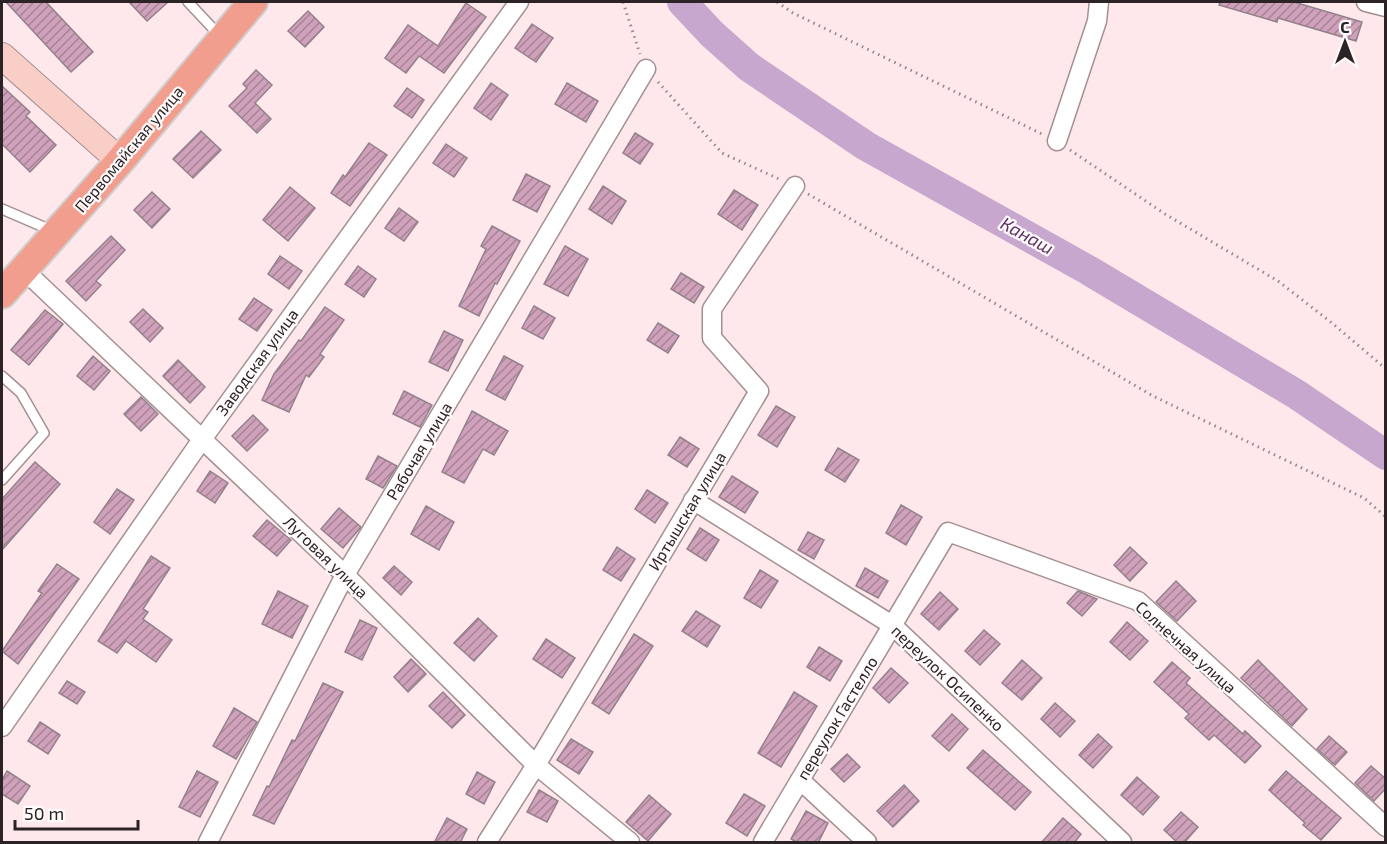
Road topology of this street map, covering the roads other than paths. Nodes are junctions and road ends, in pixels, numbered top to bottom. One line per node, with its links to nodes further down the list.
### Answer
1 (188, 2): 5 (lane)
2 (253, 2): 5 (main road, Первомайская улица)
3 (519, 2): 16 (street, Заводская улица)
4 (1099, 2): 8 (street)
5 (222, 38): 9 (main road, Первомайская улица)
6 (2, 56): 9 (main road)
7 (646, 69): 20 (street, Рабочая улица)
8 (1057, 141)
9 (120, 161): 12 (main road, Первомайская улица)
10 (795, 186): 18 (street, Иртышская улица)
11 (2, 209): 12 (lane)
12 (58, 233): 13 (main road, Первомайская улица)
13 (24, 270): 14 (main road, Первомайская улица); 16 (street, Луговая улица)
14 (2, 294)
15 (2, 376): 17 (lane)
16 (203, 438): 20 (street, Луговая улица); 22 (street, Заводская улица)
17 (2, 480)
18 (693, 500): 21 (street, переулок Осипенко); 23 (street, Иртышская улица)
19 (948, 532): 21 (street, переулок Гастелло); 25 (street, Солнечная улица)
20 (345, 575): 23 (street, Луговая улица); 26 (street, Рабочая улица)
21 (892, 626): 24 (street, переулок Гастелло); 31 (street, переулок Осипенко)
22 (2, 727)
23 (536, 765): 27 (street, Иртышская улица); 28 (street, Луговая улица)
24 (800, 780): 29 (street, переулок Гастелло); 30 (street)
25 (1386, 827)
26 (208, 843)
27 (488, 843)
28 (630, 843)
29 (763, 843)
30 (867, 843)
31 (1122, 843)

